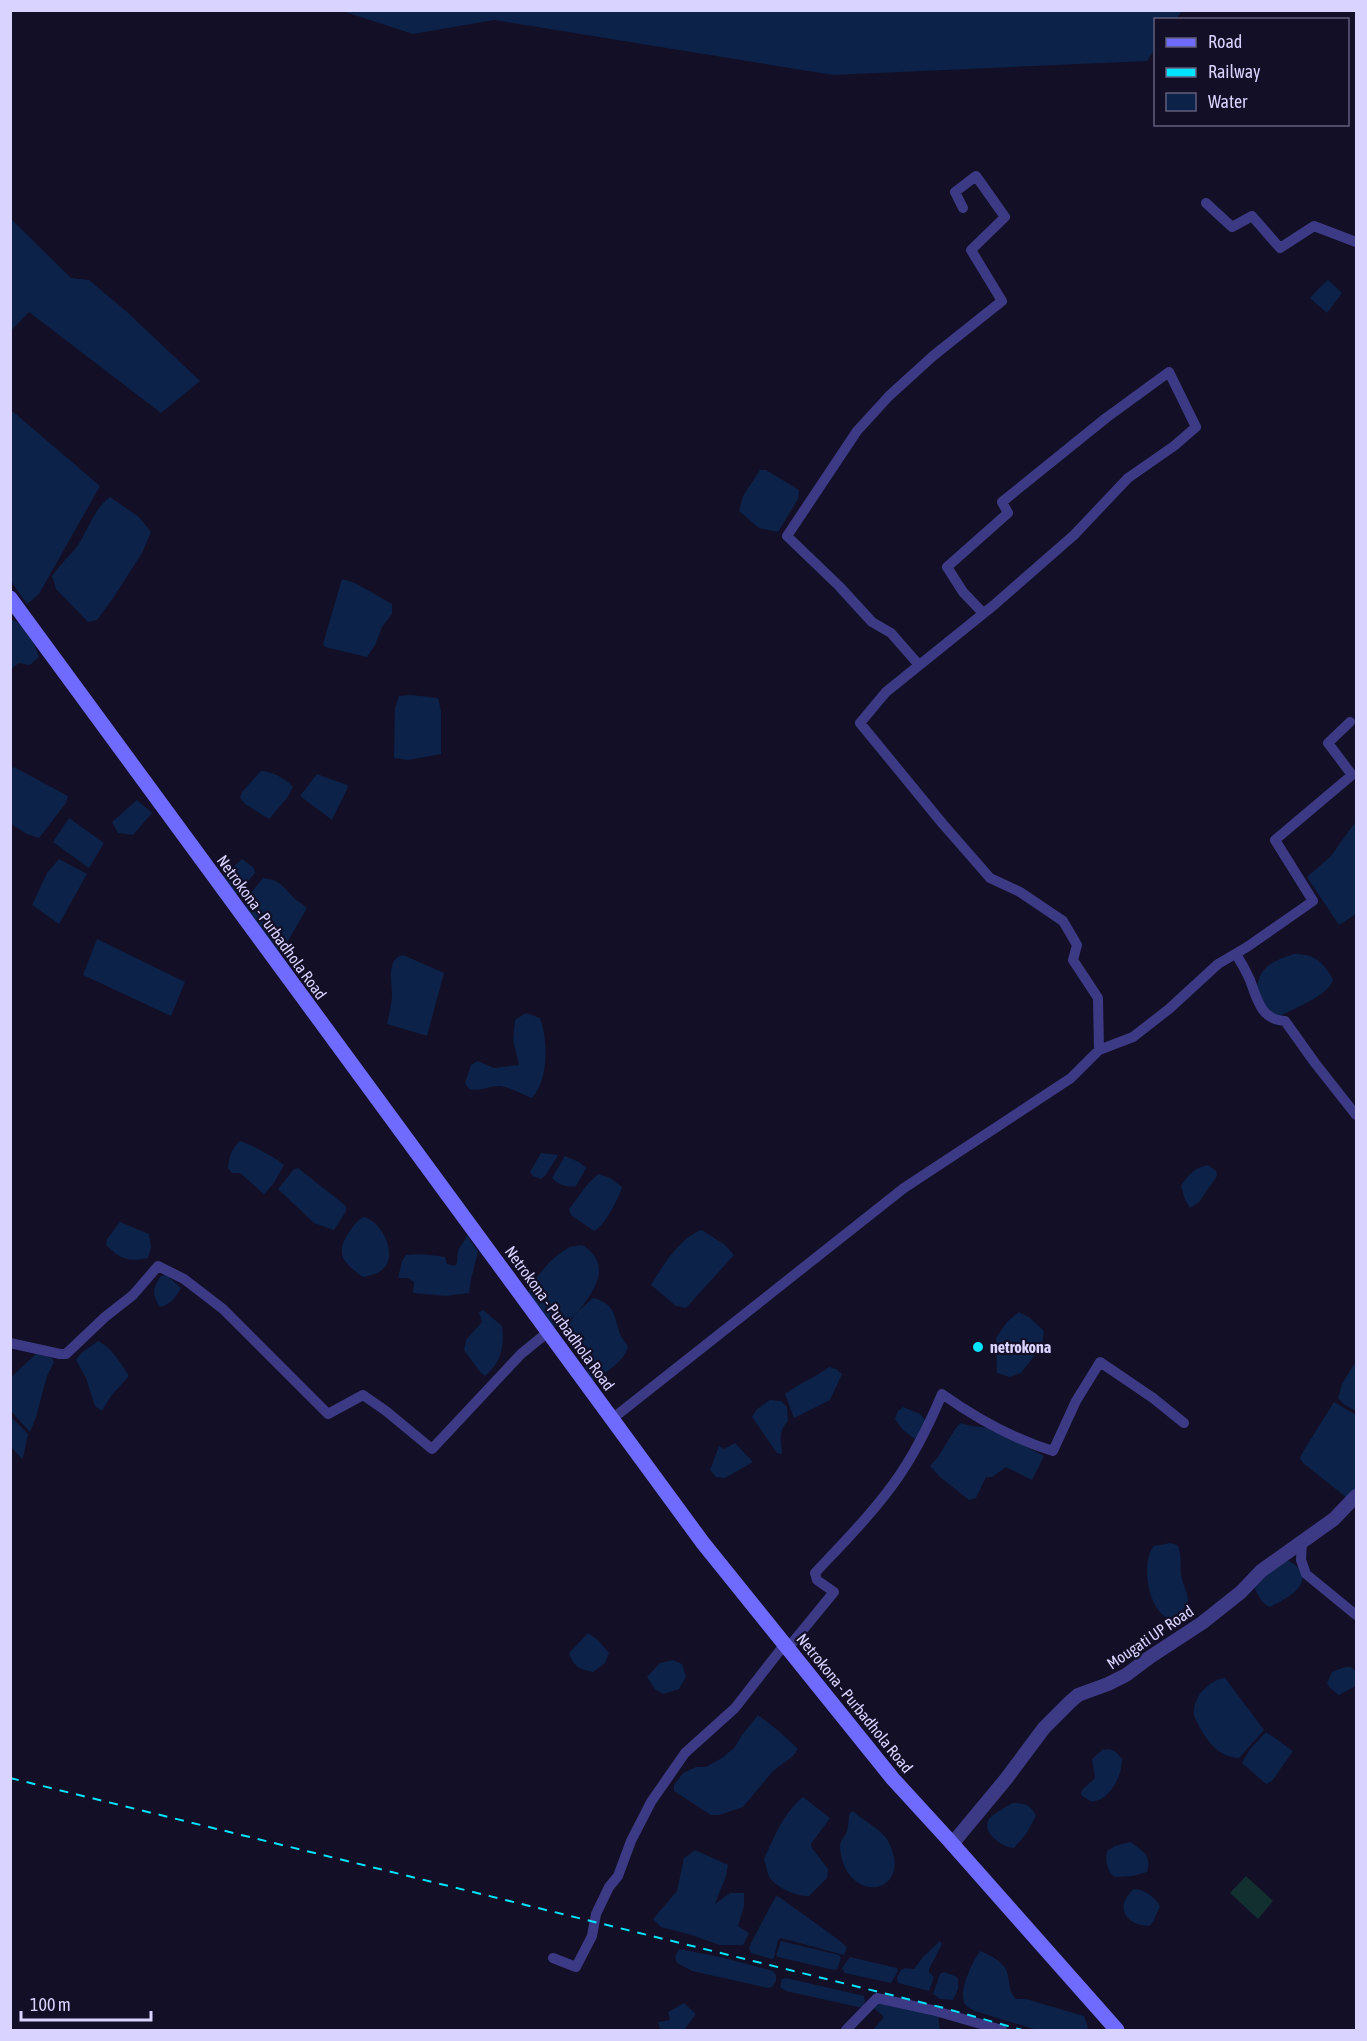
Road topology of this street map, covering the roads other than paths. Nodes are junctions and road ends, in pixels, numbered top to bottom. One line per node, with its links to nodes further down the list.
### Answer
1 (1206, 203): 3 (street)
2 (963, 208): 6 (street)
3 (1356, 243)
4 (10, 598): 11 (main road, Netrokona - Purbadhola Road)
5 (983, 613): 5 (street); 6 (street)
6 (919, 665): 9 (street)
7 (1350, 722): 8 (street)
8 (1236, 954): 9 (street); 10 (street)
9 (1099, 1050): 13 (street)
10 (1356, 1115)
11 (548, 1332): 12 (street); 13 (main road, Netrokona - Purbadhola Road)
12 (10, 1343)
13 (612, 1419): 18 (main road, Netrokona - Purbadhola Road)
14 (1184, 1423): 18 (street)
15 (1356, 1496): 16 (street, Mougati UP Road)
16 (1302, 1542): 17 (street); 19 (street, Mougati UP Road)
17 (1356, 1615)
18 (786, 1646): 19 (main road, Netrokona - Purbadhola Road); 20 (street)
19 (952, 1844): 23 (main road, Netrokona - Purbadhola Road)
20 (553, 1958)
21 (846, 2031): 22 (street)
22 (1002, 2031)
23 (1117, 2031)

